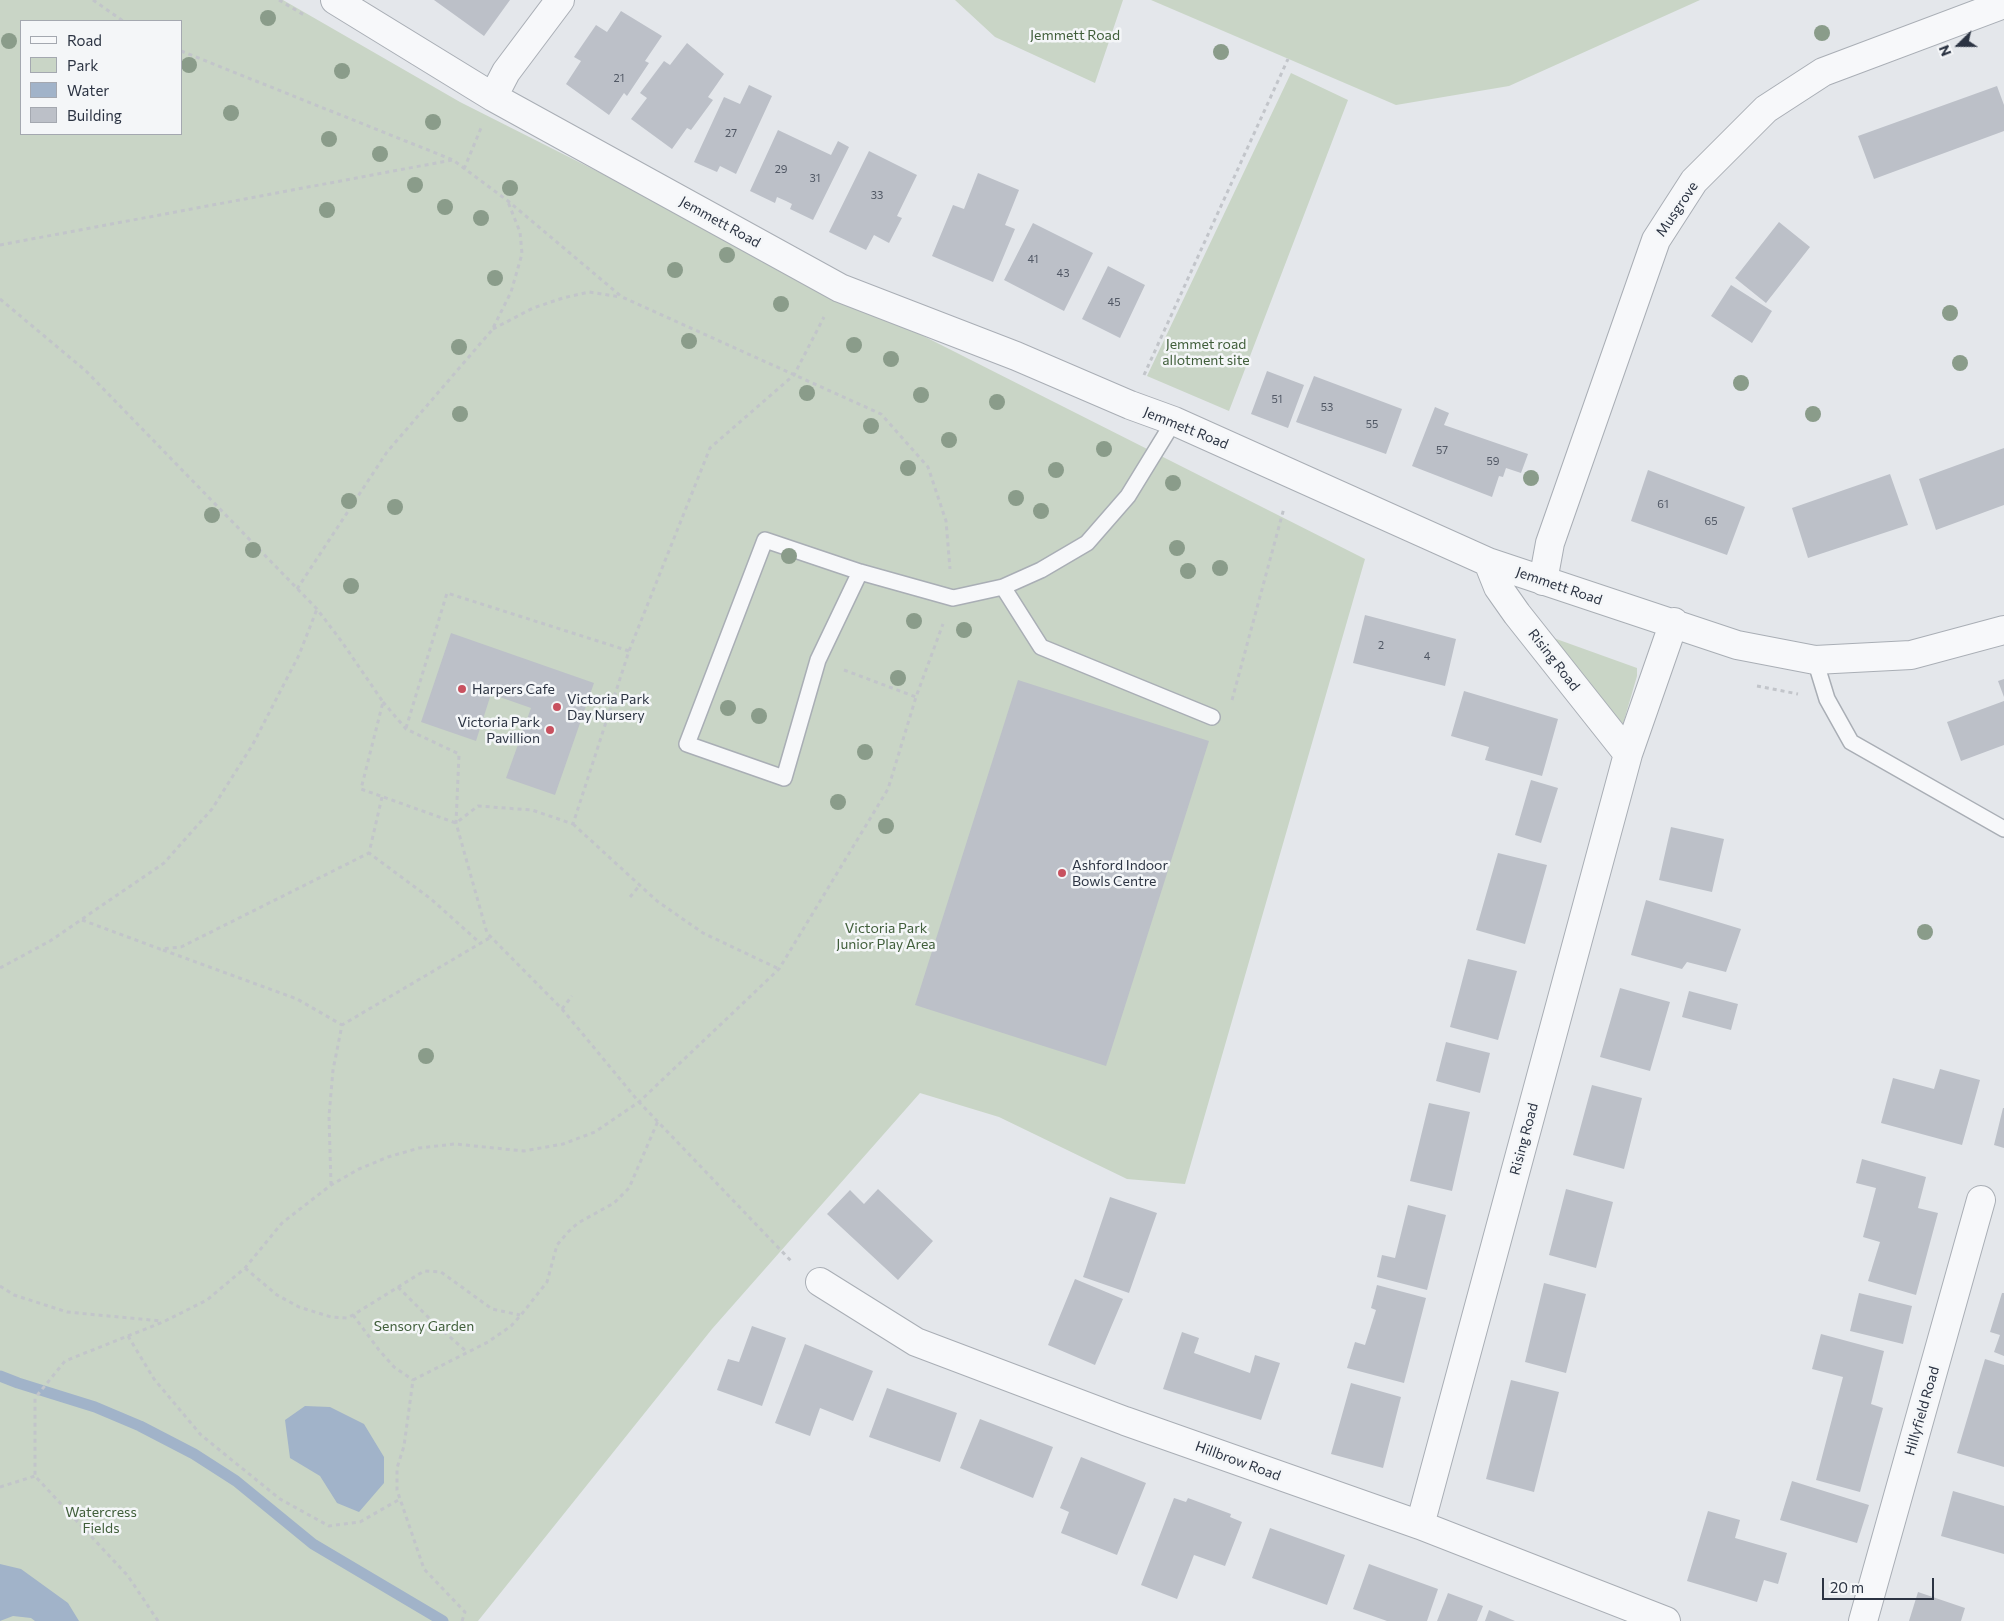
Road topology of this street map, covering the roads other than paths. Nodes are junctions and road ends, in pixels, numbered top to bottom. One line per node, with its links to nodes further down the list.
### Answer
1 (335, 0): 4 (street, Jemmett Road)
2 (560, 0): 4 (street)
3 (2004, 4): 8 (street, Musgrove)
4 (493, 97): 5 (street, Jemmett Road)
5 (1174, 421): 6 (street, Jemmett Road); 9 (lane)
6 (1488, 562): 8 (street, Jemmett Road); 14 (street, Rising Road)
7 (860, 572): 7 (lane); 9 (lane)
8 (1543, 580): 10 (street, Jemmett Road)
9 (1003, 587): 13 (lane)
10 (1674, 622): 12 (street, Jemmett Road); 14 (street, Rising Road)
11 (2004, 630): 12 (street, Jemmett Road)
12 (1815, 660): 15 (lane)
13 (1212, 717)
14 (1628, 754): 18 (street, Rising Road)
15 (2004, 829)
16 (1981, 1200): 20 (street, Hillyfield Road)
17 (820, 1282): 18 (street, Hillbrow Road)
18 (1420, 1525): 19 (street, Hillbrow Road)
19 (1666, 1621)
20 (1863, 1621)

